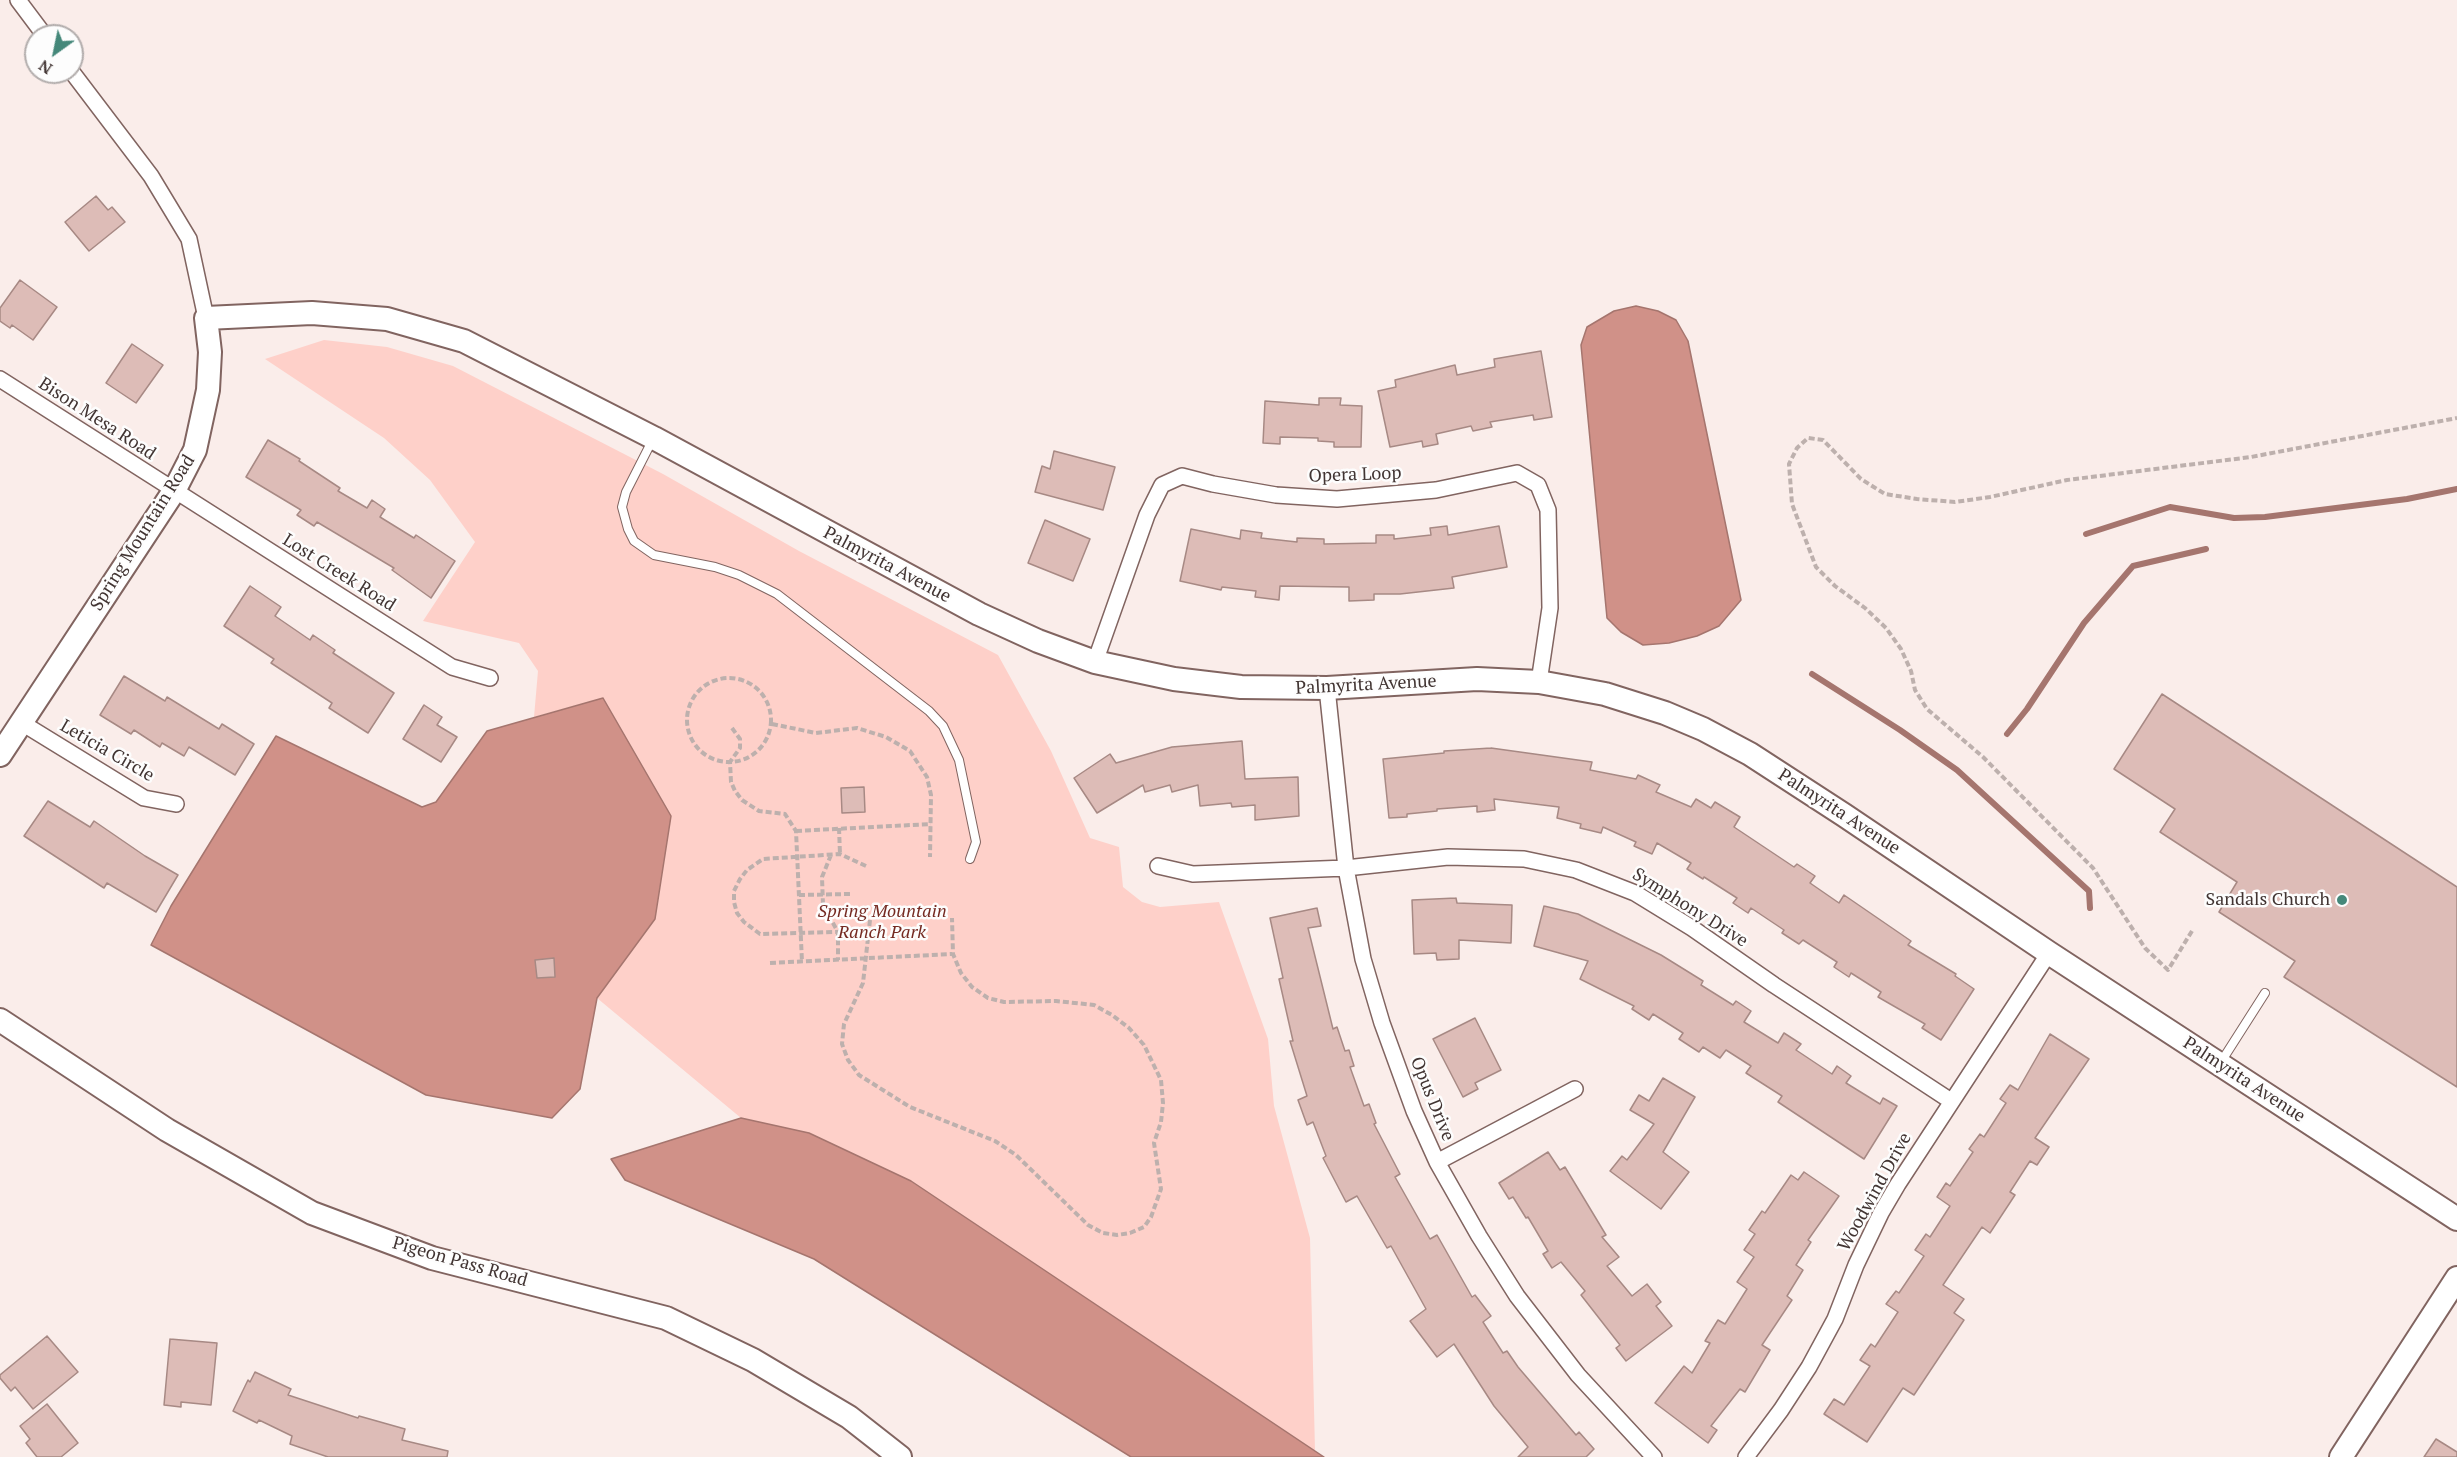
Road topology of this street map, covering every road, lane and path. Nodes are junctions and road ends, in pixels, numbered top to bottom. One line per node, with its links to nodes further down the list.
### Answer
1 (18, 0): 2 (street)
2 (36, 24)
3 (81, 84): 4 (street, Spring Mountain Road)
4 (206, 318): 7 (street, Palmyrita Avenue); 8 (street, Spring Mountain Road)
5 (0, 379): 8 (street, Bison Mesa Road)
6 (2457, 418): 36 (path)
7 (654, 438): 9 (street, Palmyrita Avenue); 26 (lane)
8 (174, 491): 10 (street, Lost Creek Road); 13 (street, Spring Mountain Road)
9 (1095, 662): 11 (street, Opera Loop); 12 (street, Palmyrita Avenue)
10 (490, 678)
11 (1539, 681): 12 (street, Palmyrita Avenue); 39 (street, Palmyrita Avenue)
12 (1327, 688): 29 (street, Opus Drive)
13 (21, 723): 16 (street, Spring Mountain Road); 18 (street, Leticia Circle)
14 (772, 724): 17 (path); 17 (path); 19 (path)
15 (732, 728): 17 (path)
16 (0, 755)
17 (730, 762): 21 (path)
18 (176, 804)
19 (931, 824): 20 (path); 25 (path)
20 (839, 828): 21 (path); 23 (path)
21 (796, 831): 24 (path)
22 (831, 855): 23 (path); 24 (path); 30 (path)
23 (840, 855): 27 (path)
24 (797, 856): 32 (path); 38 (path)
25 (930, 857)
26 (970, 860)
27 (866, 866)
28 (1158, 866): 29 (street, Symphony Drive)
29 (1346, 868): 49 (street, Symphony Drive); 50 (street, Opus Drive)
30 (823, 894): 31 (path); 32 (path); 37 (path)
31 (850, 894)
32 (799, 896): 38 (path)
33 (952, 918): 40 (path)
34 (870, 920): 35 (path)
35 (869, 931): 37 (path); 41 (path)
36 (2192, 931)
37 (838, 932): 38 (path); 42 (path)
38 (801, 933): 43 (path)
39 (2049, 953): 47 (street, Palmyrita Avenue); 49 (street, Woodwind Drive)
40 (952, 954): 41 (path); 41 (path)
41 (867, 959): 42 (path)
42 (838, 960): 43 (path)
43 (802, 962): 44 (path)
44 (770, 963)
45 (2265, 993): 47 (lane)
46 (0, 1020): 53 (street, Pigeon Pass Road)
47 (2219, 1064): 51 (street, Palmyrita Avenue)
48 (1575, 1089): 50 (street)
49 (1951, 1101): 55 (street, Woodwind Drive)
50 (1437, 1162): 54 (street, Opus Drive)
51 (2457, 1219)
52 (2457, 1278): 56 (street)
53 (900, 1457)
54 (1654, 1457)
55 (1746, 1457)
56 (2341, 1457)

